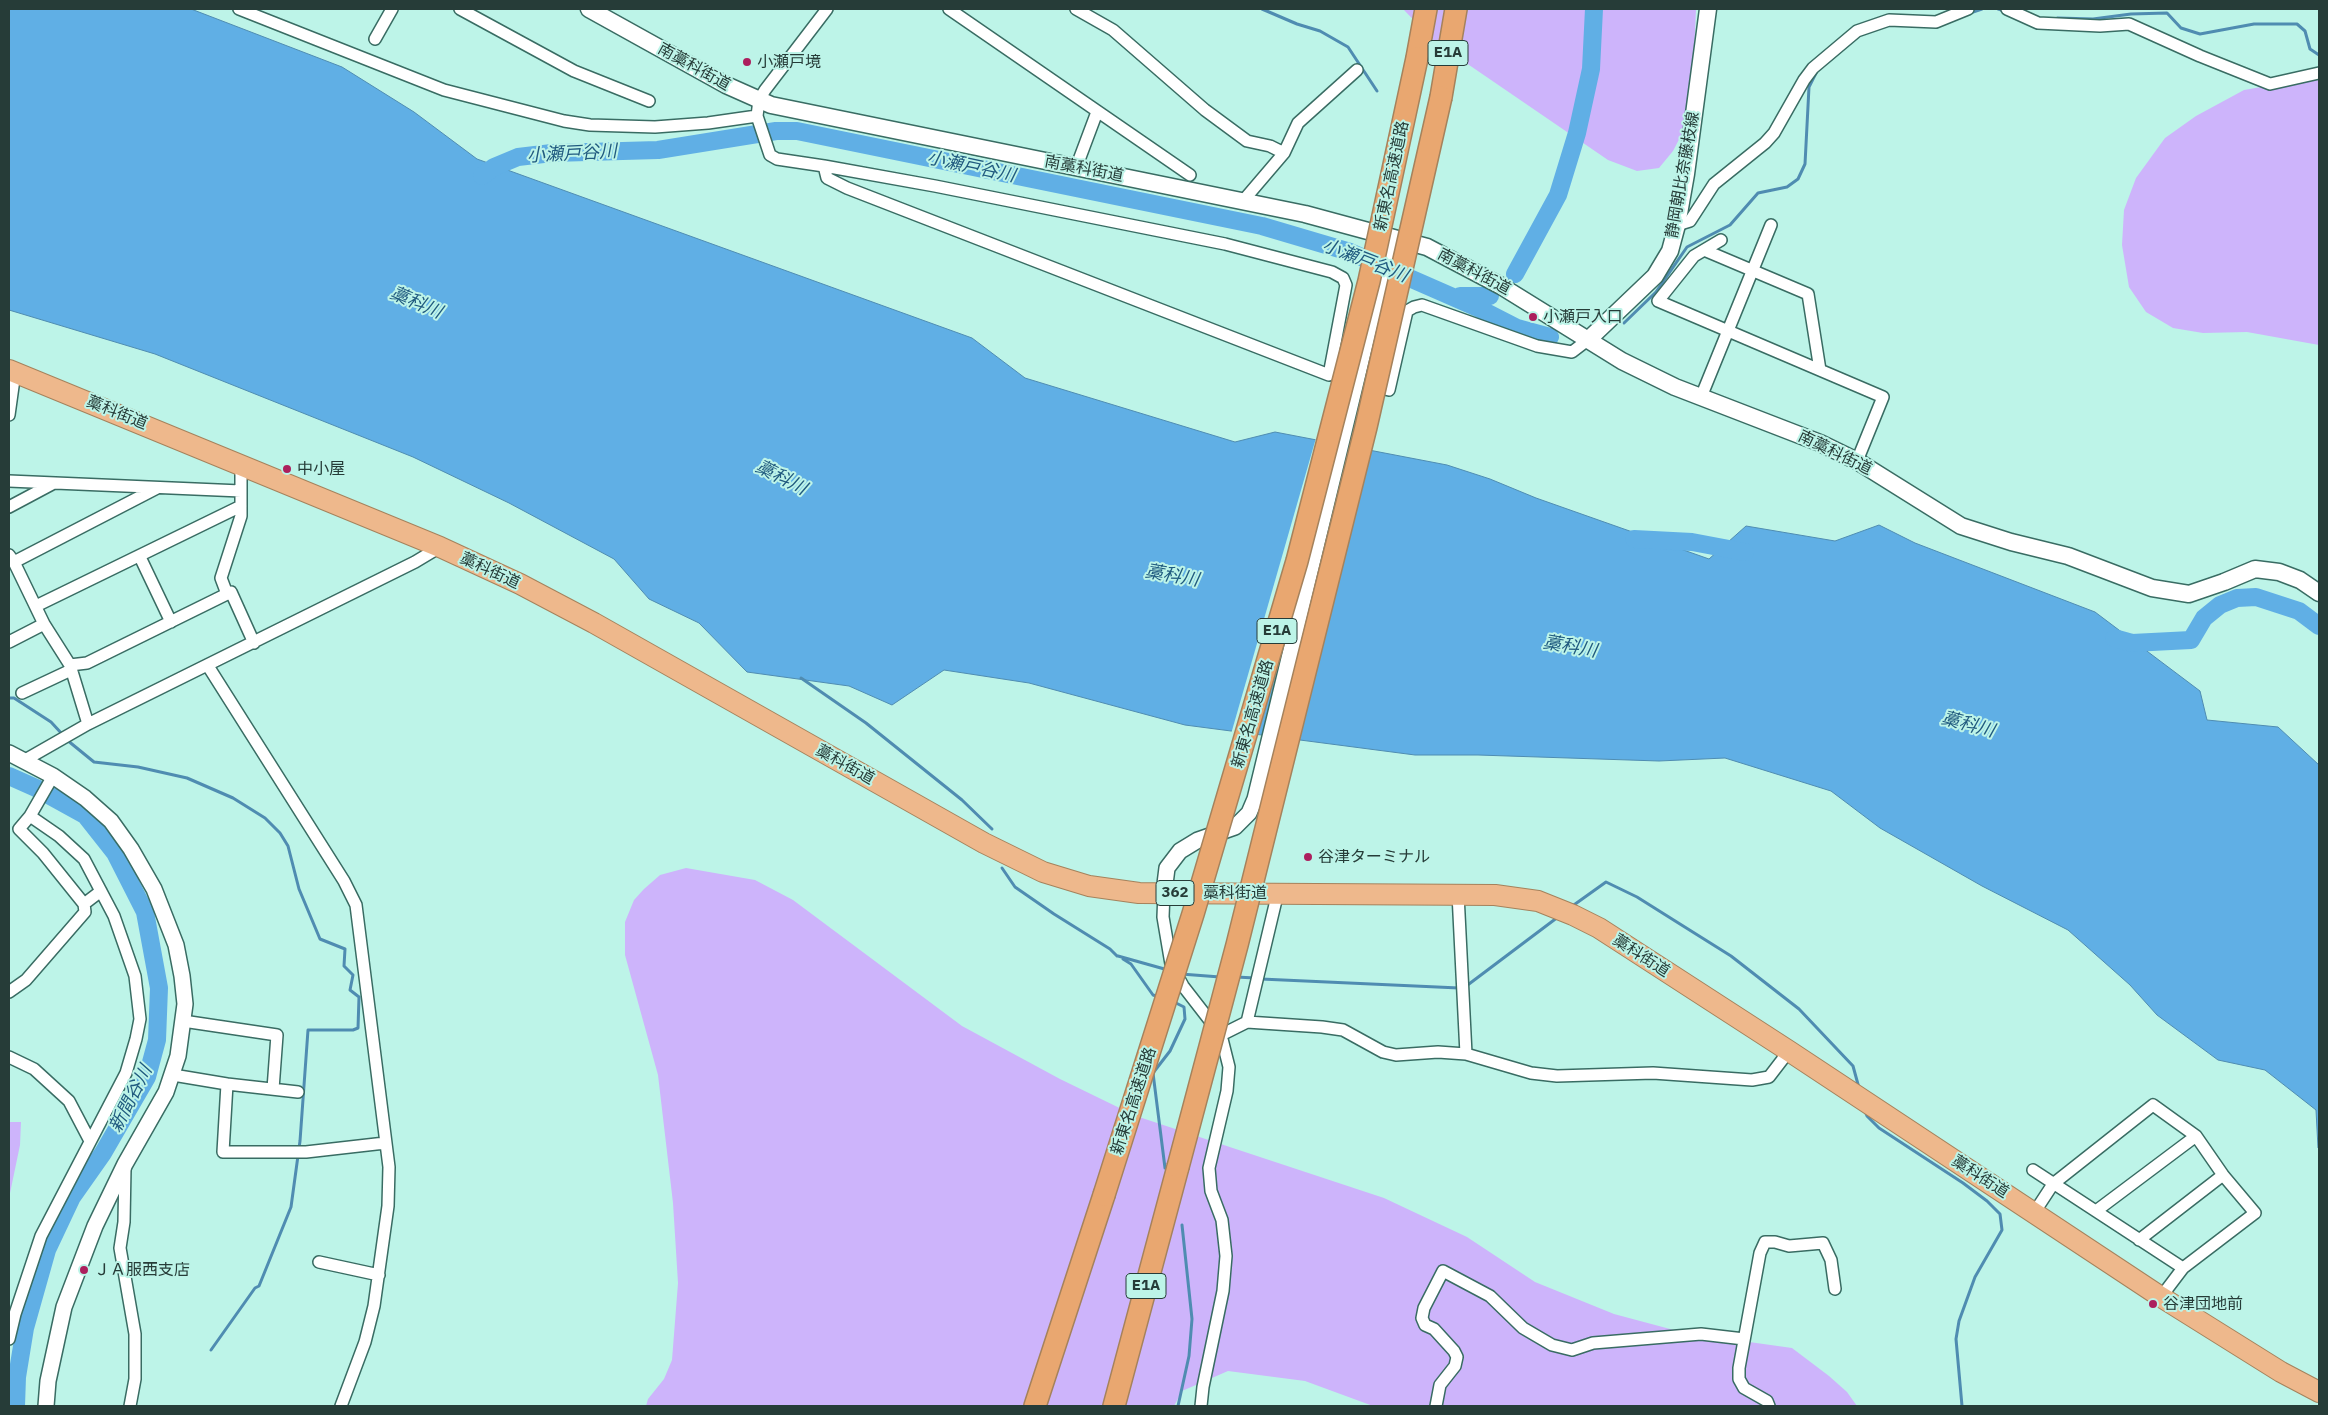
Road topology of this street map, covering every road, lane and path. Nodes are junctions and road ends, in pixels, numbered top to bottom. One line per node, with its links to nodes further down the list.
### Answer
1 (239, 9): 19 (street)
2 (392, 9): 15 (street)
3 (460, 9): 18 (street)
4 (827, 9): 19 (street)
5 (949, 9): 20 (street)
6 (1076, 9): 21 (street)
7 (1426, 9): 104 (highway, 新東名高速道路 / E1A, bridge)
8 (1456, 9): 105 (highway, 新東名高速道路 / E1A, bridge)
9 (1708, 9): 26 (main road, 静岡朝比奈藤枝線)
10 (1909, 9): 14 (street)
11 (1968, 9): 14 (street)
12 (2007, 9): 17 (street)
13 (599, 11): 19 (main road, 南藁科街道)
14 (1905, 20): 26 (street)
15 (375, 40)
16 (1357, 70): 21 (street)
17 (2319, 73)
18 (649, 101)
19 (758, 108): 22 (street); 23 (main road, 南藁科街道)
20 (1097, 112): 23 (street); 24 (street)
21 (1284, 153): 25 (street)
22 (824, 166): 36 (street); 36 (street)
23 (1076, 168): 25 (main road, 南藁科街道)
24 (1190, 176)
25 (1243, 201): 28 (main road, 南藁科街道)
26 (1678, 225): 33 (main road, 静岡朝比奈藤枝線)
27 (1771, 225): 31 (street)
28 (1391, 237): 33 (main road, 南藁科街道); 37 (street)
29 (1721, 240): 30 (street)
30 (1704, 250): 31 (street); 32 (street)
31 (1752, 271): 32 (street); 34 (street)
32 (1727, 330): 34 (street); 38 (street)
33 (1589, 339): 37 (street); 38 (main road, 南藁科街道)
34 (1820, 370): 40 (street)
35 (12, 371): 39 (street); 41 (highway, 藁科街道 / 362)
36 (1329, 375): 37 (street)
37 (1356, 382): 67 (street)
38 (1701, 397): 40 (main road, 南藁科街道)
39 (9, 415)
40 (1857, 461): 51 (main road, 南藁科街道)
41 (241, 464): 45 (street); 48 (highway, 藁科街道 / 362)
42 (9, 481): 43 (street)
43 (55, 483): 44 (street); 47 (street)
44 (159, 488): 45 (street); 50 (street)
45 (241, 491): 46 (street)
46 (241, 506): 49 (street); 52 (street)
47 (9, 507)
48 (440, 547): 57 (street); 67 (highway, 藁科街道 / 362)
49 (140, 557): 53 (street); 54 (street)
50 (12, 558): 53 (street)
51 (2319, 593)
52 (227, 594): 54 (street); 57 (street)
53 (36, 606): 55 (street)
54 (171, 622): 59 (street)
55 (44, 624): 56 (street); 59 (street)
56 (9, 642)
57 (254, 643): 58 (street)
58 (208, 666): 61 (street); 84 (street)
59 (71, 667): 60 (street); 61 (street)
60 (22, 693)
61 (88, 724): 63 (street)
62 (9, 752): 63 (street)
63 (25, 760): 64 (street)
64 (53, 776): 65 (street); 72 (street)
65 (30, 816): 66 (street); 70 (street)
66 (101, 891): 70 (street); 83 (street)
67 (1164, 892): 68 (highway, 藁科街道 / 362); 74 (street)
68 (1278, 892): 69 (highway, 藁科街道 / 362); 73 (street)
69 (1458, 894): 75 (highway, 藁科街道 / 362); 76 (street)
70 (84, 904): 71 (street)
71 (9, 992)
72 (184, 1022): 78 (street); 80 (street)
73 (1247, 1022): 74 (street); 76 (street)
74 (1222, 1036): 106 (street)
75 (1789, 1051): 76 (street); 90 (highway, 藁科街道 / 362)
76 (1466, 1054)
77 (9, 1057): 83 (street)
78 (173, 1075): 79 (street); 85 (street)
79 (227, 1084): 80 (street); 84 (street)
80 (273, 1090): 81 (street)
81 (298, 1092)
82 (2196, 1136): 87 (street); 88 (street); 89 (street)
83 (90, 1141): 97 (street)
84 (386, 1143): 94 (street)
85 (124, 1164): 101 (street); 102 (street)
86 (2033, 1170): 88 (street)
87 (2223, 1175): 91 (street); 93 (street)
88 (2053, 1184): 89 (street); 90 (street)
89 (2096, 1211): 91 (street)
90 (2034, 1213): 96 (highway, 藁科街道 / 362)
91 (2139, 1240): 93 (street)
92 (319, 1262): 94 (street)
93 (2183, 1268): 96 (street)
94 (379, 1275): 103 (street)
95 (1835, 1289): 99 (street)
96 (2161, 1298): 100 (highway, 藁科街道 / 362)
97 (12, 1313): 98 (street)
98 (9, 1339)
99 (1744, 1339): 107 (street); 108 (street)
100 (2319, 1392)
101 (46, 1406)
102 (130, 1406)
103 (341, 1406)
104 (1035, 1406)
105 (1114, 1406)
106 (1201, 1406)
107 (1436, 1406)
108 (1769, 1406)

